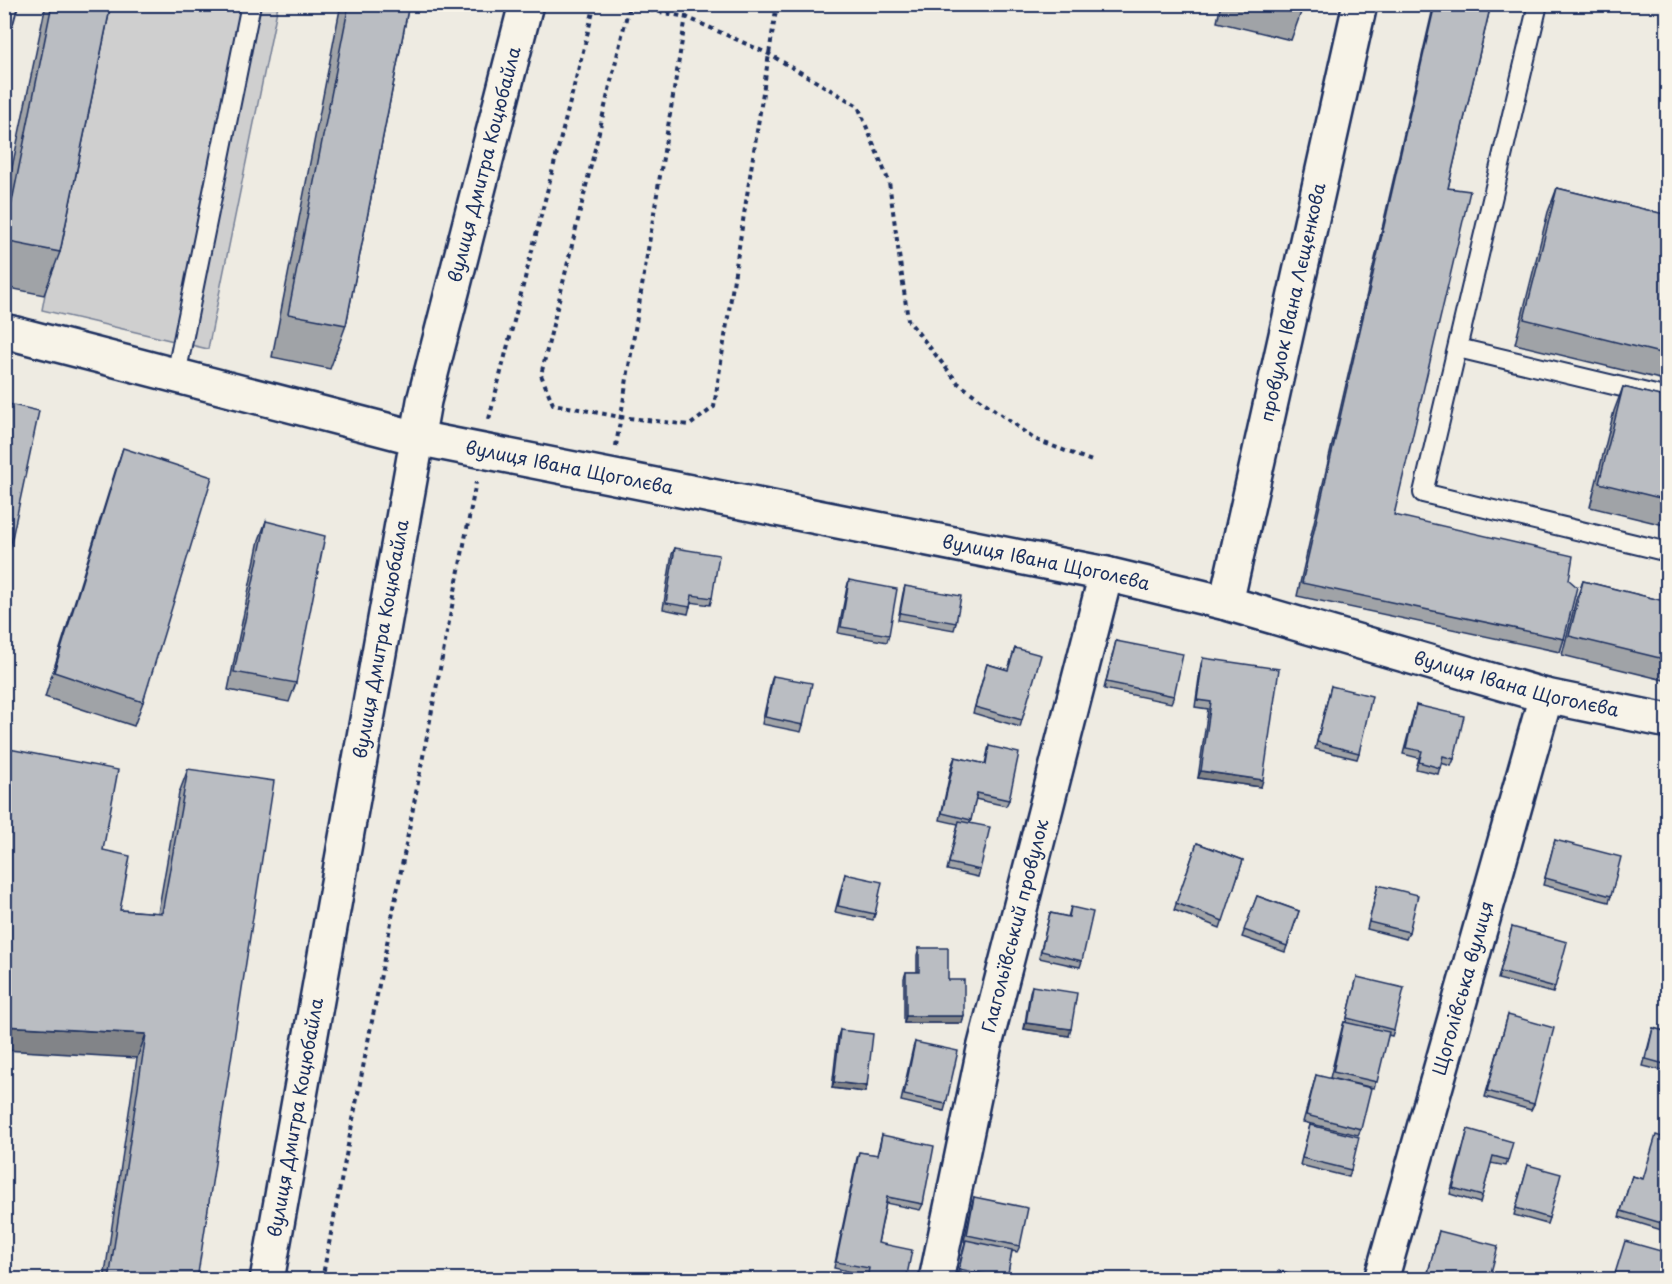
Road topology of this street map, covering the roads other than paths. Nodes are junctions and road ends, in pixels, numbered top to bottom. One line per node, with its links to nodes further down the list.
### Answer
1 (8, 4): 6 (lane)
2 (251, 4): 9 (lane)
3 (526, 4): 11 (street, вулиця Дмитра Коцюбайла)
4 (1360, 4): 14 (street, провулок Івана Лєщенкова)
5 (1538, 4): 8 (lane)
6 (4, 19)
7 (4, 331): 9 (street, вулиця Івана Щоголєва)
8 (1458, 348): 10 (lane); 12 (lane)
9 (176, 375): 11 (street, вулиця Івана Щоголєва)
10 (1668, 398)
11 (417, 438): 13 (street, вулиця Івана Щоголєва); 17 (street, вулиця Дмитра Коцюбайла)
12 (1668, 552)
13 (1106, 574): 14 (street, вулиця Івана Щоголєва); 18 (street, Глагольївський провулок)
14 (1226, 603): 15 (street, вулиця Івана Щоголєва)
15 (1546, 696): 16 (street, вулиця Івана Щоголєва); 19 (street, Щоголівська вулиця)
16 (1668, 722)
17 (267, 1280)
18 (936, 1280)
19 (1381, 1280)

